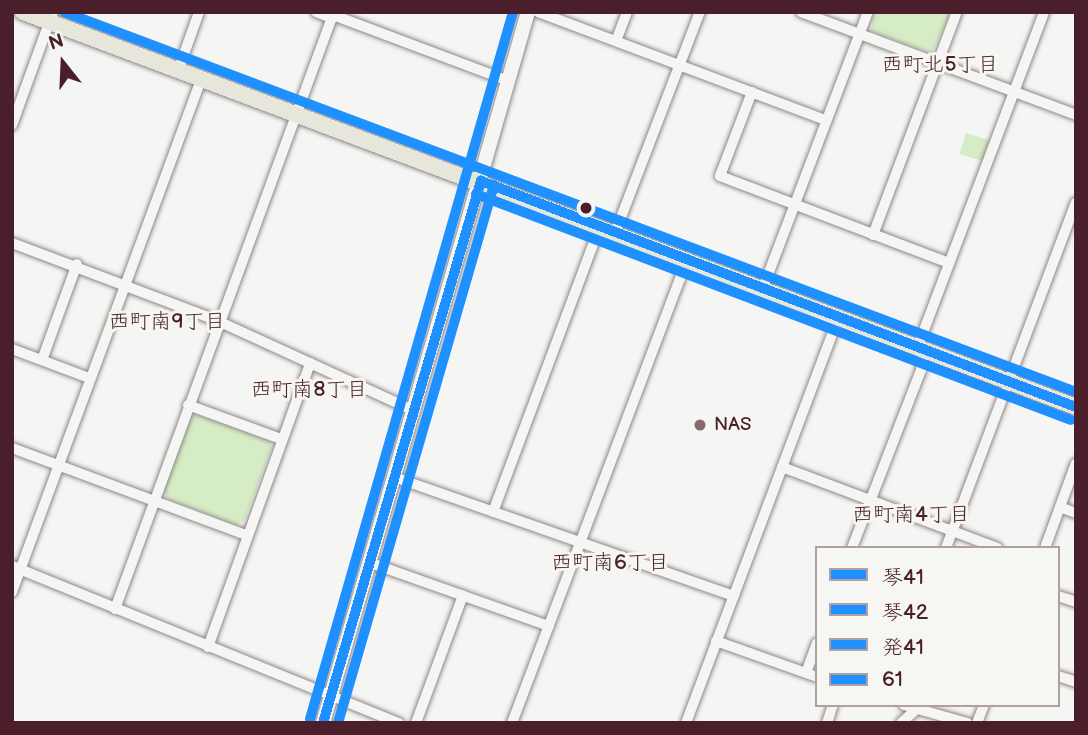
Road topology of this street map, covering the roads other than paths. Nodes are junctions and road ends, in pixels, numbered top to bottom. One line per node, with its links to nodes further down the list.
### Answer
1 (23, 12): 13 (main road)
2 (200, 12): 18 (street)
3 (316, 12): 12 (street)
4 (528, 12): 20 (street)
5 (538, 12): 15 (street)
6 (627, 12): 15 (street)
7 (700, 12): 16 (street)
8 (801, 12): 14 (street)
9 (868, 12): 14 (street)
10 (957, 12): 17 (street)
11 (1044, 12): 22 (street)
12 (333, 15): 20 (street); 23 (street)
13 (51, 17): 18 (main road); 26 (street)
14 (860, 35): 17 (street); 25 (street)
15 (616, 41): 16 (street)
16 (679, 64): 21 (street); 30 (street)
17 (939, 64): 22 (street); 31 (street)
18 (179, 68): 19 (main road)
19 (202, 77): 23 (main road); 36 (street)
20 (509, 81): 27 (street)
21 (752, 92): 25 (street); 29 (street)
22 (1014, 92): 24 (street); 34 (street)
23 (296, 112): 27 (main road); 39 (street)
24 (1076, 115)
25 (827, 120): 29 (street)
26 (12, 125)
27 (481, 181): 30 (main road); 48 (street)
28 (1076, 203): 45 (street)
29 (794, 205): 31 (street); 37 (street)
30 (607, 230): 33 (main road); 58 (street)
31 (873, 235): 34 (street)
32 (12, 243): 35 (street)
33 (683, 257): 37 (main road); 62 (street)
34 (949, 263): 40 (street)
35 (77, 264): 36 (street); 42 (street)
36 (123, 281): 39 (street); 44 (street)
37 (763, 288): 38 (main road)
38 (839, 316): 40 (main road); 53 (street)
39 (218, 321): 43 (street); 46 (street)
40 (921, 347): 45 (main road); 55 (street)
41 (12, 349): 42 (street)
42 (42, 360): 44 (street)
43 (310, 363): 48 (street); 49 (street)
44 (89, 378): 52 (street)
45 (1009, 382): 47 (main road); 60 (street)
46 (188, 405): 49 (street); 56 (street)
47 (1076, 407)
48 (412, 410): 54 (street)
49 (281, 439): 61 (street)
50 (12, 447): 52 (street)
51 (1076, 463): 57 (street)
52 (59, 465): 56 (street); 68 (street)
53 (782, 467): 55 (street); 71 (street)
54 (394, 477): 58 (street); 67 (street)
55 (871, 498): 60 (street); 63 (street)
56 (153, 499): 61 (street); 72 (street)
57 (1060, 507): 59 (street); 66 (street)
58 (493, 512): 62 (street)
59 (1076, 513)
60 (953, 531): 64 (street); 65 (street)
61 (246, 535): 75 (street)
62 (580, 542): 71 (street); 73 (street)
63 (853, 546)
64 (947, 546)
65 (992, 546)
66 (1046, 546)
67 (368, 562): 70 (street); 78 (street)
68 (16, 568): 69 (street); 72 (street)
69 (12, 592)
70 (463, 595): 73 (street); 82 (street)
71 (733, 596): 74 (street)
72 (115, 609): 75 (street)
73 (549, 626): 83 (street)
74 (716, 641): 77 (street); 84 (street)
75 (208, 647): 78 (street)
76 (815, 654): 77 (street)
77 (811, 675)
78 (331, 697): 80 (street); 81 (street)
79 (919, 707): 85 (street); 86 (street)
80 (323, 723)
81 (399, 723)
82 (416, 723)
83 (512, 723)
84 (685, 723)
85 (901, 723)
86 (967, 723)

